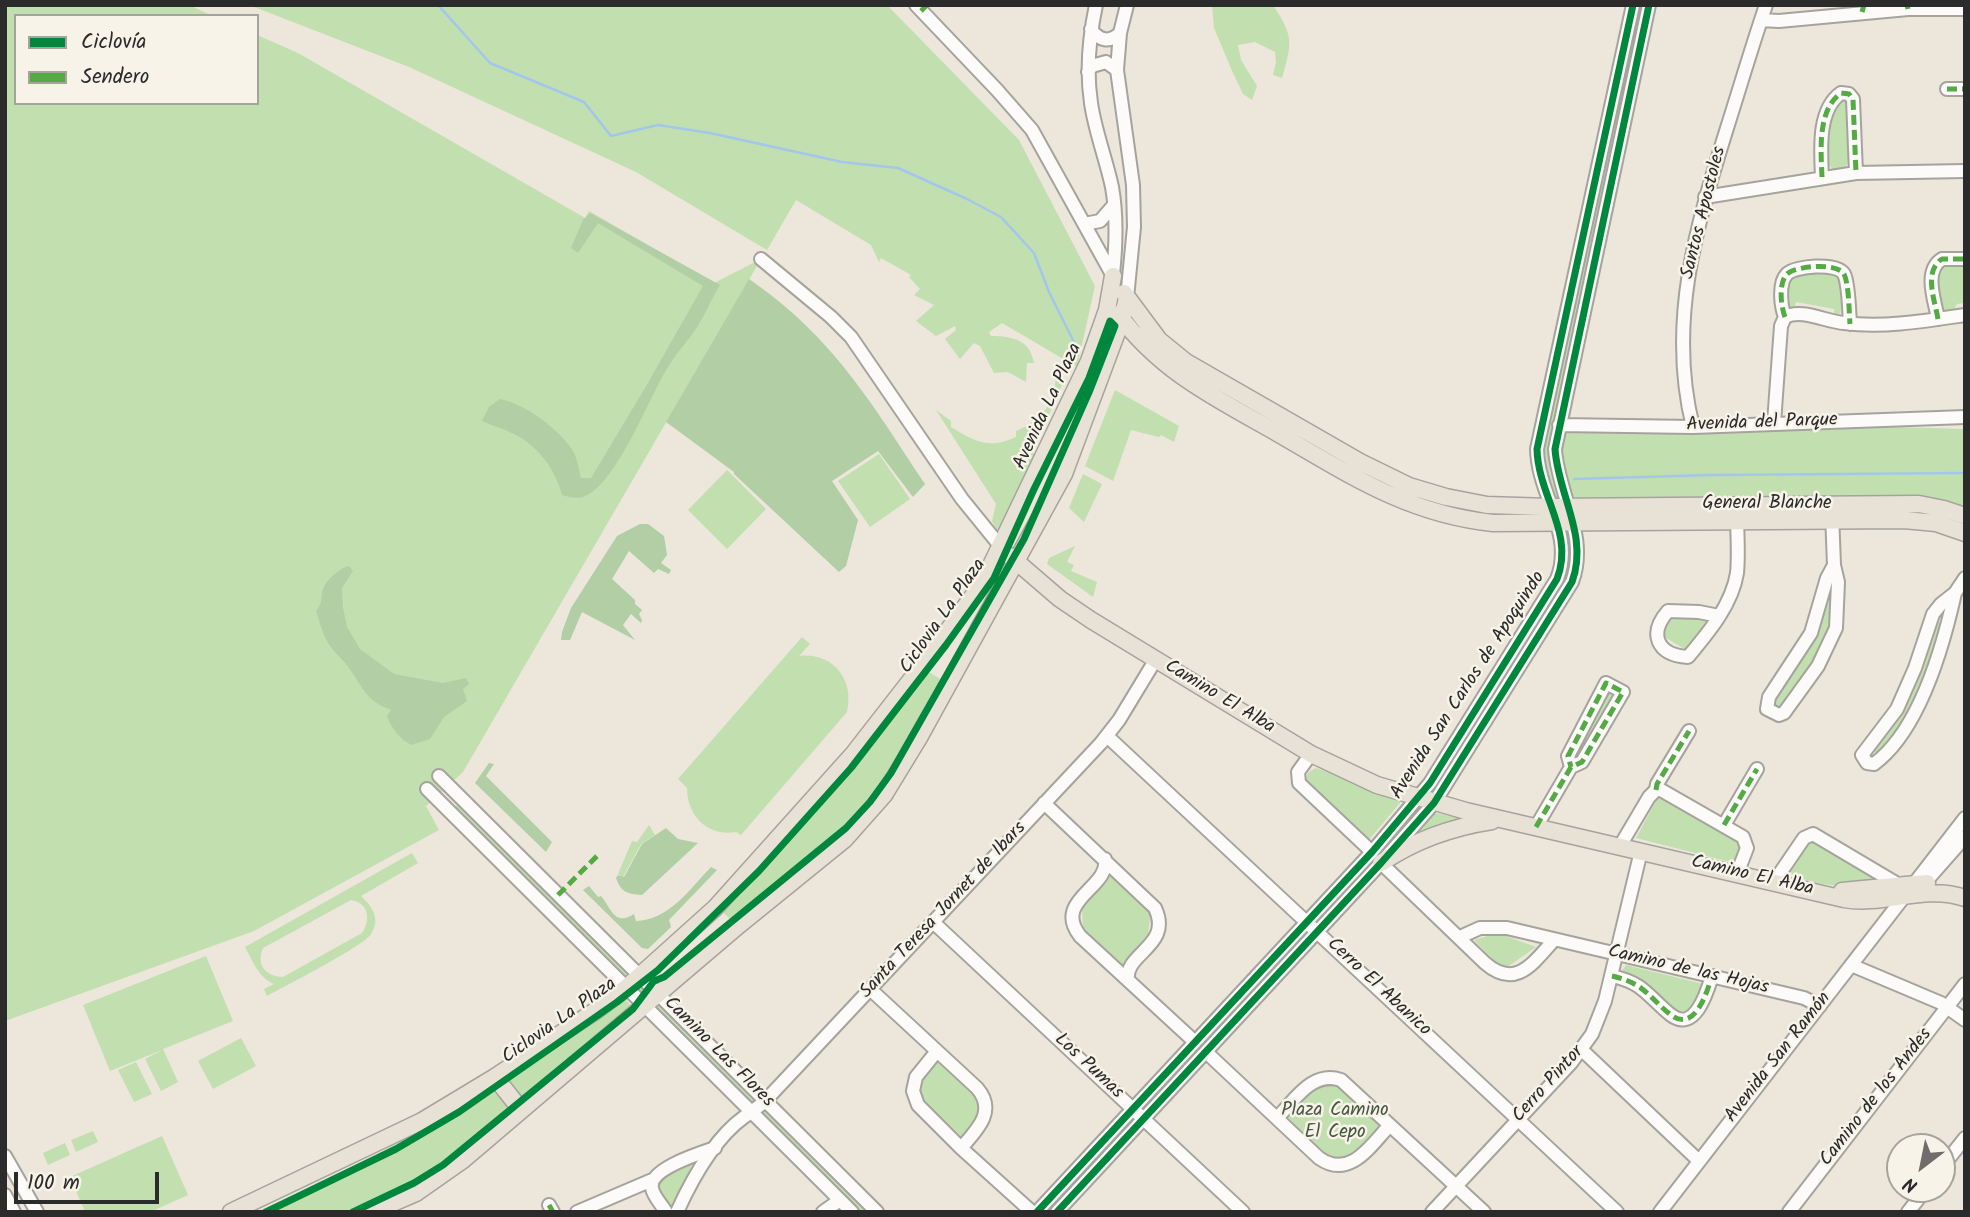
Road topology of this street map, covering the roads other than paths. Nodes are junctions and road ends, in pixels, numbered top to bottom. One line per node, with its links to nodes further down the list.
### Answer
1 (1096, 5): 11 (street, Avenida La Plaza)
2 (1127, 5): 12 (street, Avenida La Plaza)
3 (1633, 5): 39 (street, Avenida San Carlos de Apoquindo)
4 (1649, 5): 37 (street, Avenida San Carlos de Apoquindo)
5 (1766, 5): 10 (street, Santos Apostoles)
6 (921, 7): 23 (street)
7 (1907, 7): 8 (street); 9 (street)
8 (1863, 9): 10 (street)
9 (1965, 9)
10 (1761, 20): 20 (street, Santos Apostoles)
11 (1091, 29): 12 (street); 14 (street, Avenida La Plaza)
12 (1120, 33): 13 (street, Avenida La Plaza)
13 (1117, 71): 14 (street); 24 (street, Avenida La Plaza)
14 (1088, 72): 21 (street, Avenida La Plaza)
15 (1947, 89): 16 (street)
16 (1965, 89)
17 (1965, 171): 18 (street)
18 (1856, 173): 19 (street); 19 (street)
19 (1822, 177): 20 (street)
20 (1705, 197): 38 (street, Santos Apostoles)
21 (1114, 205): 22 (street, Avenida La Plaza); 23 (street)
22 (1115, 220): 24 (street); 27 (street, Avenida La Plaza)
23 (1084, 224): 27 (street)
24 (1134, 227): 28 (street, Avenida La Plaza)
25 (1965, 258): 33 (street)
26 (761, 259): 47 (street, Camino El Alba)
27 (1113, 276): 28 (main road, General Blanche); 29 (main road, Avenida La Plaza)
28 (1127, 298): 32 (main road, Avenida La Plaza); 39 (main road, General Blanche)
29 (1109, 300): 32 (main road, General Blanche); 47 (main road, Avenida La Plaza)
30 (1965, 315): 33 (street)
31 (1785, 317): 34 (street); 34 (street); 36 (street)
32 (1122, 319): 45 (main road, General Blanche); 48 (main road, Avenida La Plaza)
33 (1938, 319): 34 (street)
34 (1850, 324)
35 (1965, 417): 36 (street, Avenida del Parque)
36 (1774, 423): 38 (street, Avenida del Parque)
37 (1559, 425): 38 (street, Avenida del Parque); 40 (street, Avenida San Carlos de Apoquindo)
38 (1693, 427)
39 (1550, 507): 40 (main road, General Blanche); 45 (street, Avenida San Carlos de Apoquindo)
40 (1568, 507): 42 (main road, General Blanche); 44 (street, Avenida San Carlos de Apoquindo)
41 (1832, 512): 42 (main road, General Blanche); 43 (main road, General Blanche); 46 (main road, General Blanche); 49 (street)
42 (1737, 513): 44 (main road, General Blanche); 52 (street)
43 (1965, 516)
44 (1574, 523): 45 (main road, General Blanche); 66 (street, Avenida San Carlos de Apoquindo)
45 (1557, 524): 66 (street, Avenida San Carlos de Apoquindo)
46 (1965, 533)
47 (1001, 547): 48 (main road, Camino El Alba); 53 (main road, Avenida La Plaza)
48 (1017, 564): 54 (main road, Camino El Alba); 55 (main road, Avenida La Plaza)
49 (1834, 565): 49 (street)
50 (1965, 578): 51 (street)
51 (1955, 593): 56 (street); 57 (street)
52 (1719, 616): 52 (street)
53 (928, 658): 55 (main road); 84 (main road, Avenida La Plaza)
54 (1156, 659): 59 (street, Santa Teresa Jornet de Ibars); 60 (main road, Camino El Alba)
55 (954, 676): 87 (main road, Avenida La Plaza)
56 (1906, 691): 57 (street); 57 (street)
57 (1922, 698)
58 (1689, 731): 65 (street)
59 (1107, 736): 67 (street, Santa Teresa Jornet de Ibars); 85 (street, Cerro El Abanico)
60 (1311, 754): 66 (main road, Camino El Alba); 77 (street)
61 (1571, 766): 61 (street); 73 (street)
62 (1757, 769): 71 (street)
63 (439, 776): 68 (street, Camino Las Flores)
64 (427, 789): 72 (street, Camino Las Flores)
65 (1656, 790): 71 (street); 75 (street)
66 (1426, 800): 70 (main road, Camino El Alba); 77 (street, Avenida San Carlos de Apoquindo)
67 (1044, 803): 78 (street); 86 (street, Santa Teresa Jornet de Ibars)
68 (477, 814): 72 (street); 96 (street, Camino Las Flores)
69 (1965, 818): 82 (street, Avenida San Ramón)
70 (1503, 820): 73 (main road, Camino El Alba); 77 (main road)
71 (1724, 825): 79 (street)
72 (466, 827): 96 (street, Camino Las Flores)
73 (1536, 827): 75 (main road, Camino El Alba)
74 (1965, 837): 82 (street, Avenida San Ramón)
75 (1620, 846): 76 (main road, Camino El Alba)
76 (1641, 851): 79 (main road, Camino El Alba); 91 (street, Cerro Pintor)
77 (1377, 858): 85 (street, Avenida San Carlos de Apoquindo); 88 (street, Avenida San Carlos de Apoquindo); 89 (street)
78 (1105, 859): 95 (street); 95 (street)
79 (1737, 874): 80 (main road, Camino El Alba)
80 (1774, 882): 82 (main road, Camino El Alba); 82 (street)
81 (1965, 888): 82 (main road, Camino El Alba)
82 (1909, 891): 83 (main road, Camino El Alba); 92 (street, Avenida San Ramón)
83 (1965, 898)
84 (715, 908): 87 (main road); 96 (main road, Avenida La Plaza)
85 (1307, 921): 88 (street, Cerro El Abanico); 104 (street, Avenida San Carlos de Apoquindo)
86 (933, 922): 98 (street, Santa Teresa Jornet de Ibars); 110 (street, Los Pumas)
87 (735, 928): 99 (main road, Avenida La Plaza)
88 (1318, 931): 107 (street, Avenida San Carlos de Apoquindo); 115 (street, Cerro El Abanico)
89 (1460, 937): 90 (street, Camino de las Hojas); 90 (street)
90 (1554, 940): 91 (street, Camino de las Hojas)
91 (1617, 954): 93 (street, Cerro Pintor); 94 (street, Camino de las Hojas)
92 (1852, 965): 101 (street, Avenida San Ramón); 102 (street)
93 (1612, 976): 94 (street); 105 (street, Cerro Pintor)
94 (1712, 976): 101 (street, Camino de las Hojas)
95 (1128, 980): 104 (street)
96 (632, 982): 99 (street, Camino Las Flores); 100 (street, Camino Las Flores); 108 (main road, Avenida La Plaza)
97 (1965, 984): 102 (street, Camino de los Andes)
98 (870, 989): 106 (street); 109 (street, Santa Teresa Jornet de Ibars)
99 (659, 994): 100 (main road, Avenida La Plaza); 109 (street, Camino Las Flores)
100 (645, 1006): 111 (main road, Avenida La Plaza); 112 (street, Camino Las Flores)
101 (1820, 1006): 120 (street, Avenida San Ramón)
102 (1947, 1007): 103 (street); 143 (street, Camino de los Andes)
103 (1965, 1020)
104 (1195, 1042): 110 (street, Avenida San Carlos de Apoquindo)
105 (1582, 1050): 115 (street, Cerro Pintor); 120 (street)
106 (937, 1051): 118 (street); 118 (street)
107 (1206, 1052): 113 (street); 114 (street, Avenida San Carlos de Apoquindo)
108 (495, 1077): 111 (main road); 128 (main road, Avenida La Plaza)
109 (766, 1100): 112 (street, Santa Teresa Jornet de Ibars); 135 (street, Camino Las Flores)
110 (1133, 1109): 114 (street, Los Pumas); 136 (street, Avenida San Carlos de Apoquindo)
111 (521, 1110): 129 (main road, Avenida La Plaza)
112 (753, 1113): 117 (street, Santa Teresa Jornet de Ibars); 124 (street, Camino Las Flores)
113 (1277, 1118): 116 (street); 116 (street)
114 (1143, 1119): 137 (street, Avenida San Carlos de Apoquindo); 138 (street, Los Pumas)
115 (1518, 1120): 122 (street, Cerro Pintor); 141 (street, Cerro El Abanico)
116 (1390, 1125): 122 (street)
117 (715, 1148): 121 (street, Santa Teresa Jornet de Ibars); 132 (street, Santa Teresa Jornet de Ibars)
118 (961, 1148): 136 (street)
119 (5, 1156): 127 (street)
120 (1699, 1161): 142 (street, Avenida San Ramón)
121 (652, 1180): 125 (street, Santa Teresa Jornet de Ibars); 131 (street)
122 (1456, 1186): 139 (street, Cerro Pintor); 140 (street)
123 (5, 1195): 126 (street)
124 (840, 1200): 133 (street); 134 (street, Camino Las Flores)
125 (607, 1205): 130 (street, Santa Teresa Jornet de Ibars)
126 (14, 1212)
127 (37, 1212)
128 (231, 1212)
129 (372, 1212)
130 (577, 1212)
131 (666, 1212)
132 (677, 1212)
133 (823, 1212)
134 (852, 1212)
135 (877, 1212)
136 (1035, 1212)
137 (1057, 1212)
138 (1243, 1212)
139 (1432, 1212)
140 (1484, 1212)
141 (1617, 1212)
142 (1660, 1212)
143 (1789, 1212)

